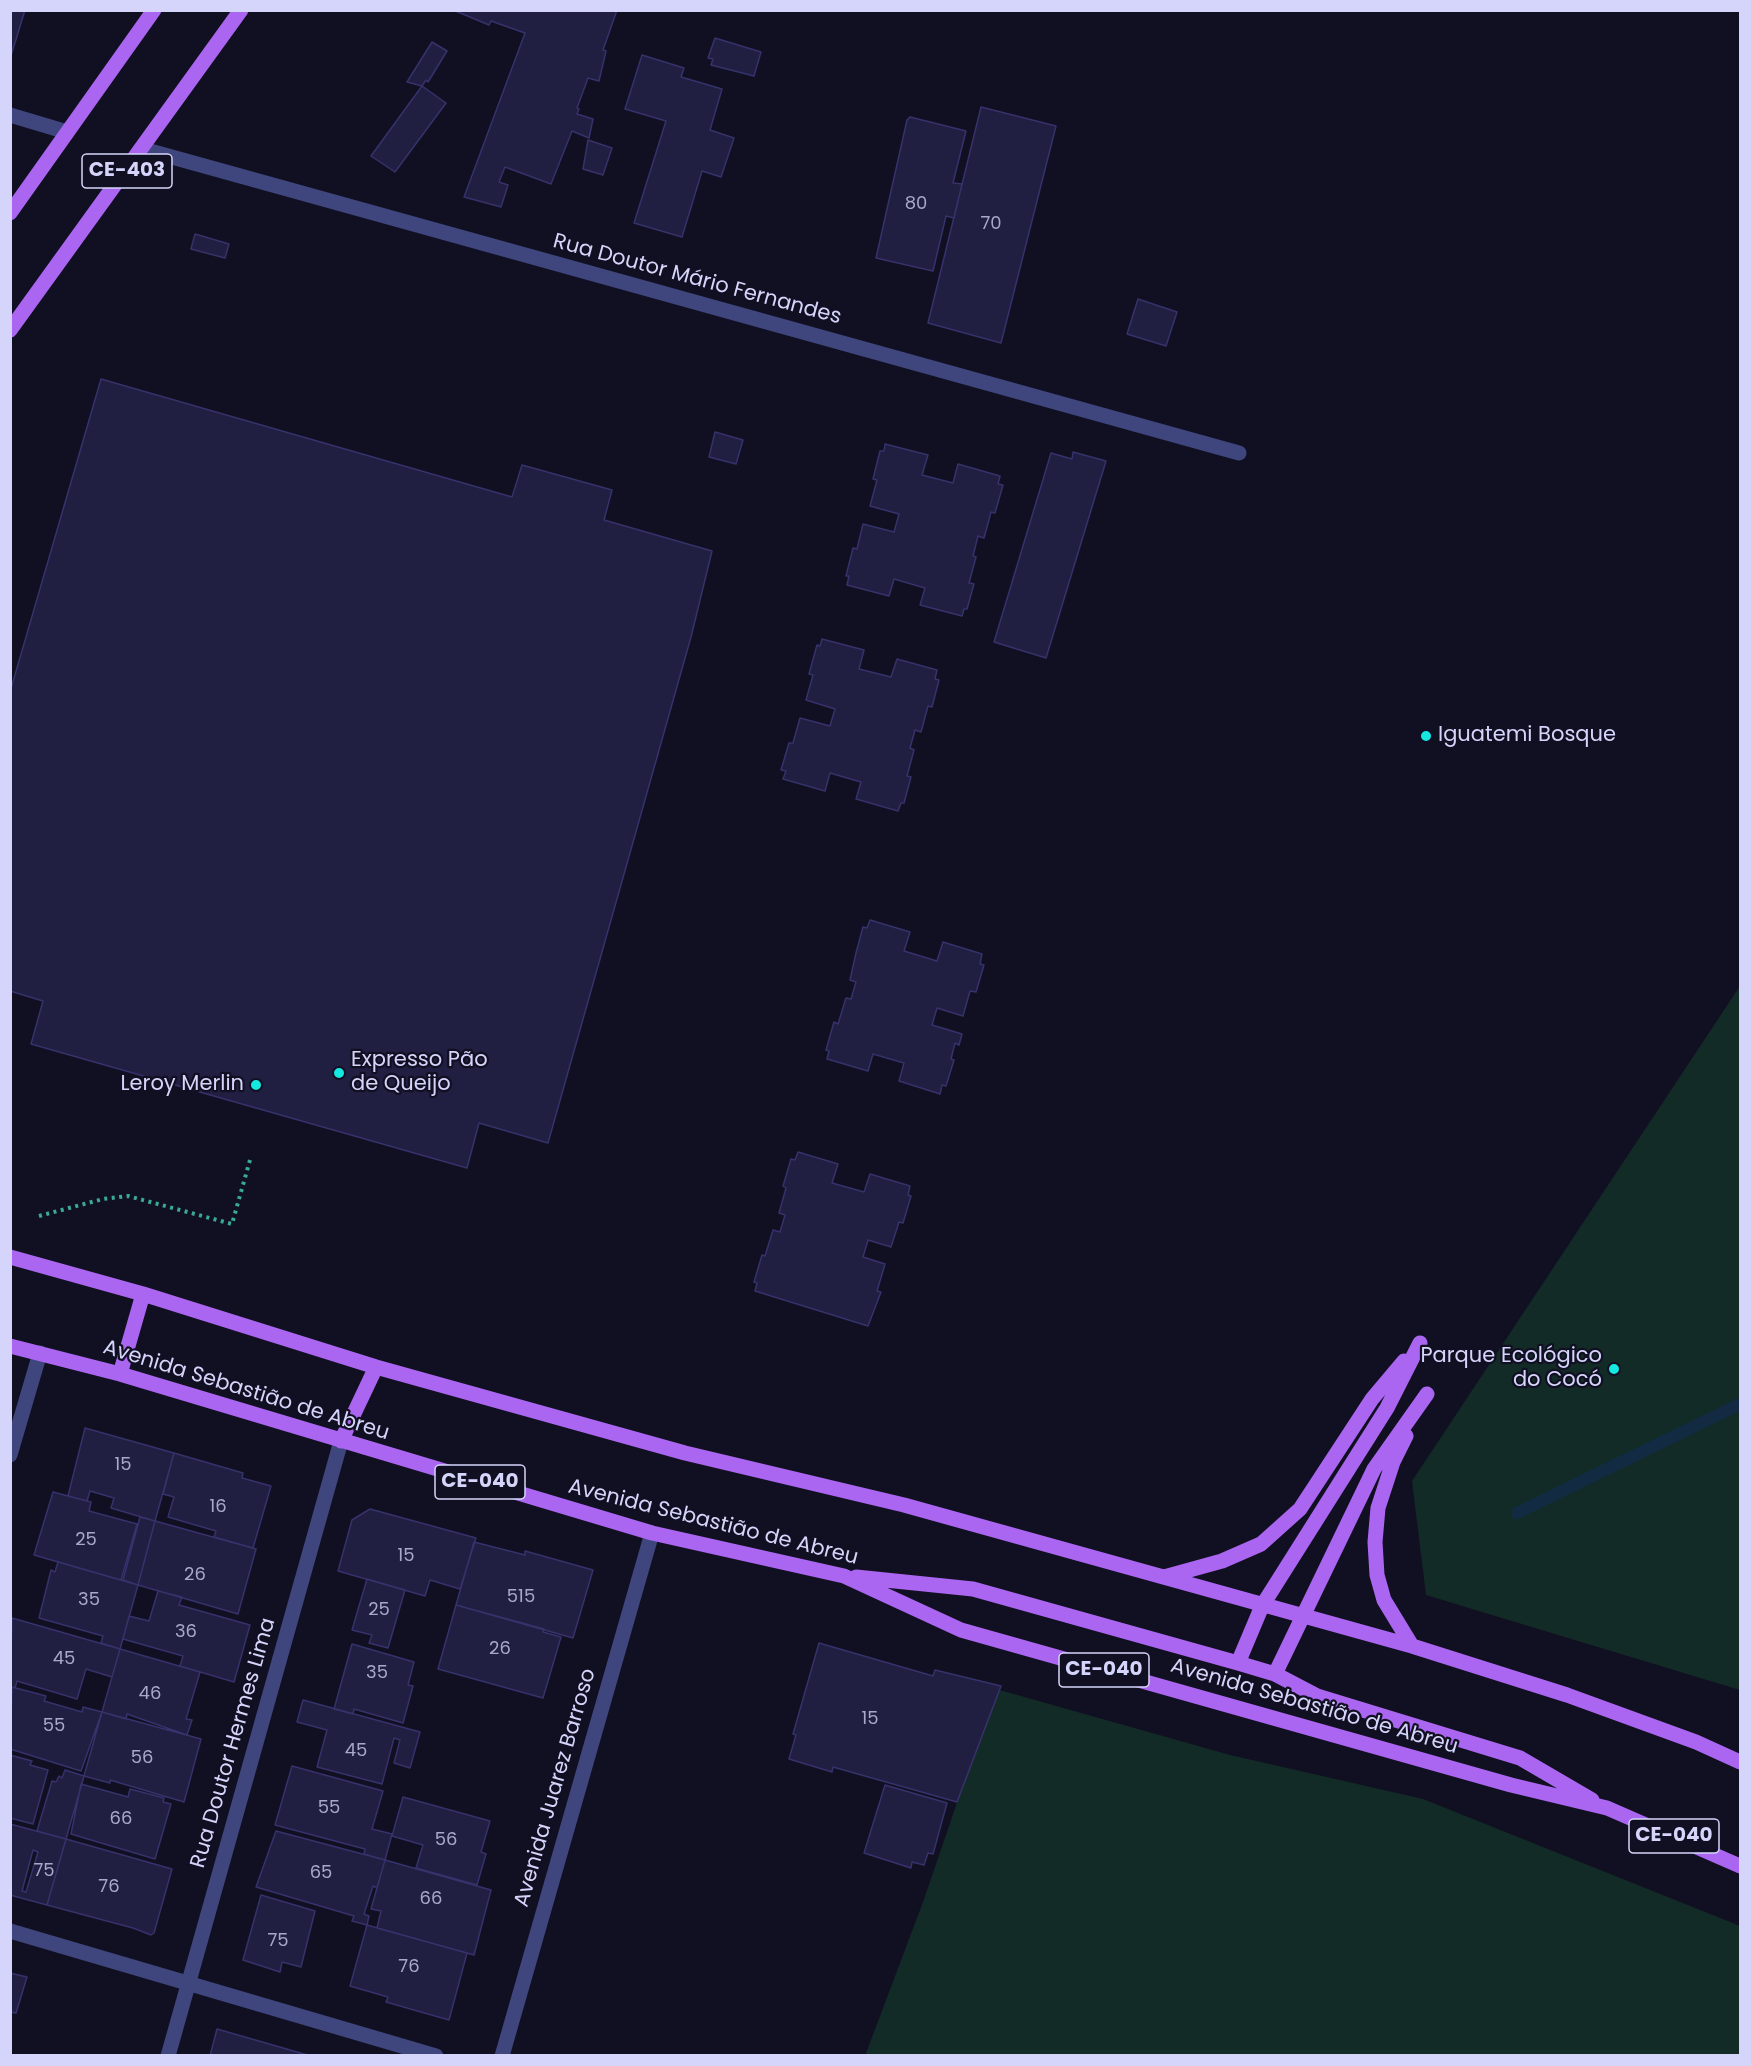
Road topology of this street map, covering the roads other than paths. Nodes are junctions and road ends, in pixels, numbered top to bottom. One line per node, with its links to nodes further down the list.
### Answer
1 (153, 10): 4 (main road, CE-403)
2 (241, 10): 5 (main road, CE-403)
3 (10, 115): 4 (street)
4 (67, 132): 6 (main road, CE-403)
5 (143, 149): 7 (main road, CE-403); 8 (street, Rua Doutor Mário Fernandes)
6 (10, 213)
7 (10, 330)
8 (1239, 453)
9 (10, 1257): 10 (main road)
10 (143, 1293): 13 (main road); 14 (main road)
11 (10, 1346): 12 (main road, Avenida Sebastião de Abreu / CE-040)
12 (40, 1353): 14 (main road, Avenida Sebastião de Abreu / CE-040); 16 (street)
13 (376, 1367): 15 (main road); 19 (main road)
14 (120, 1374): 15 (main road, Avenida Sebastião de Abreu / CE-040)
15 (341, 1441): 17 (main road, Avenida Sebastião de Abreu / CE-040); 29 (street, Rua Doutor Hermes Lima)
16 (10, 1455)
17 (652, 1533): 18 (main road, Avenida Sebastião de Abreu / CE-040); 32 (street, Avenida Juarez Barroso)
18 (844, 1576): 23 (main road); 26 (main road, Avenida Sebastião de Abreu / CE-040)
19 (1163, 1577): 20 (main road); 20 (main road)
20 (1262, 1606): 21 (main road); 23 (main road)
21 (1304, 1615): 22 (main road); 22 (main road); 24 (main road)
22 (1412, 1646): 25 (main road)
23 (1238, 1663): 24 (main road)
24 (1275, 1674): 26 (main road)
25 (1740, 1762)
26 (1607, 1808): 27 (main road, Avenida Sebastião de Abreu / CE-040)
27 (1740, 1866)
28 (10, 1931): 29 (street)
29 (188, 1984): 30 (street, Rua Doutor Hermes Lima); 31 (street)
30 (168, 2055)
31 (436, 2055)
32 (502, 2055)

